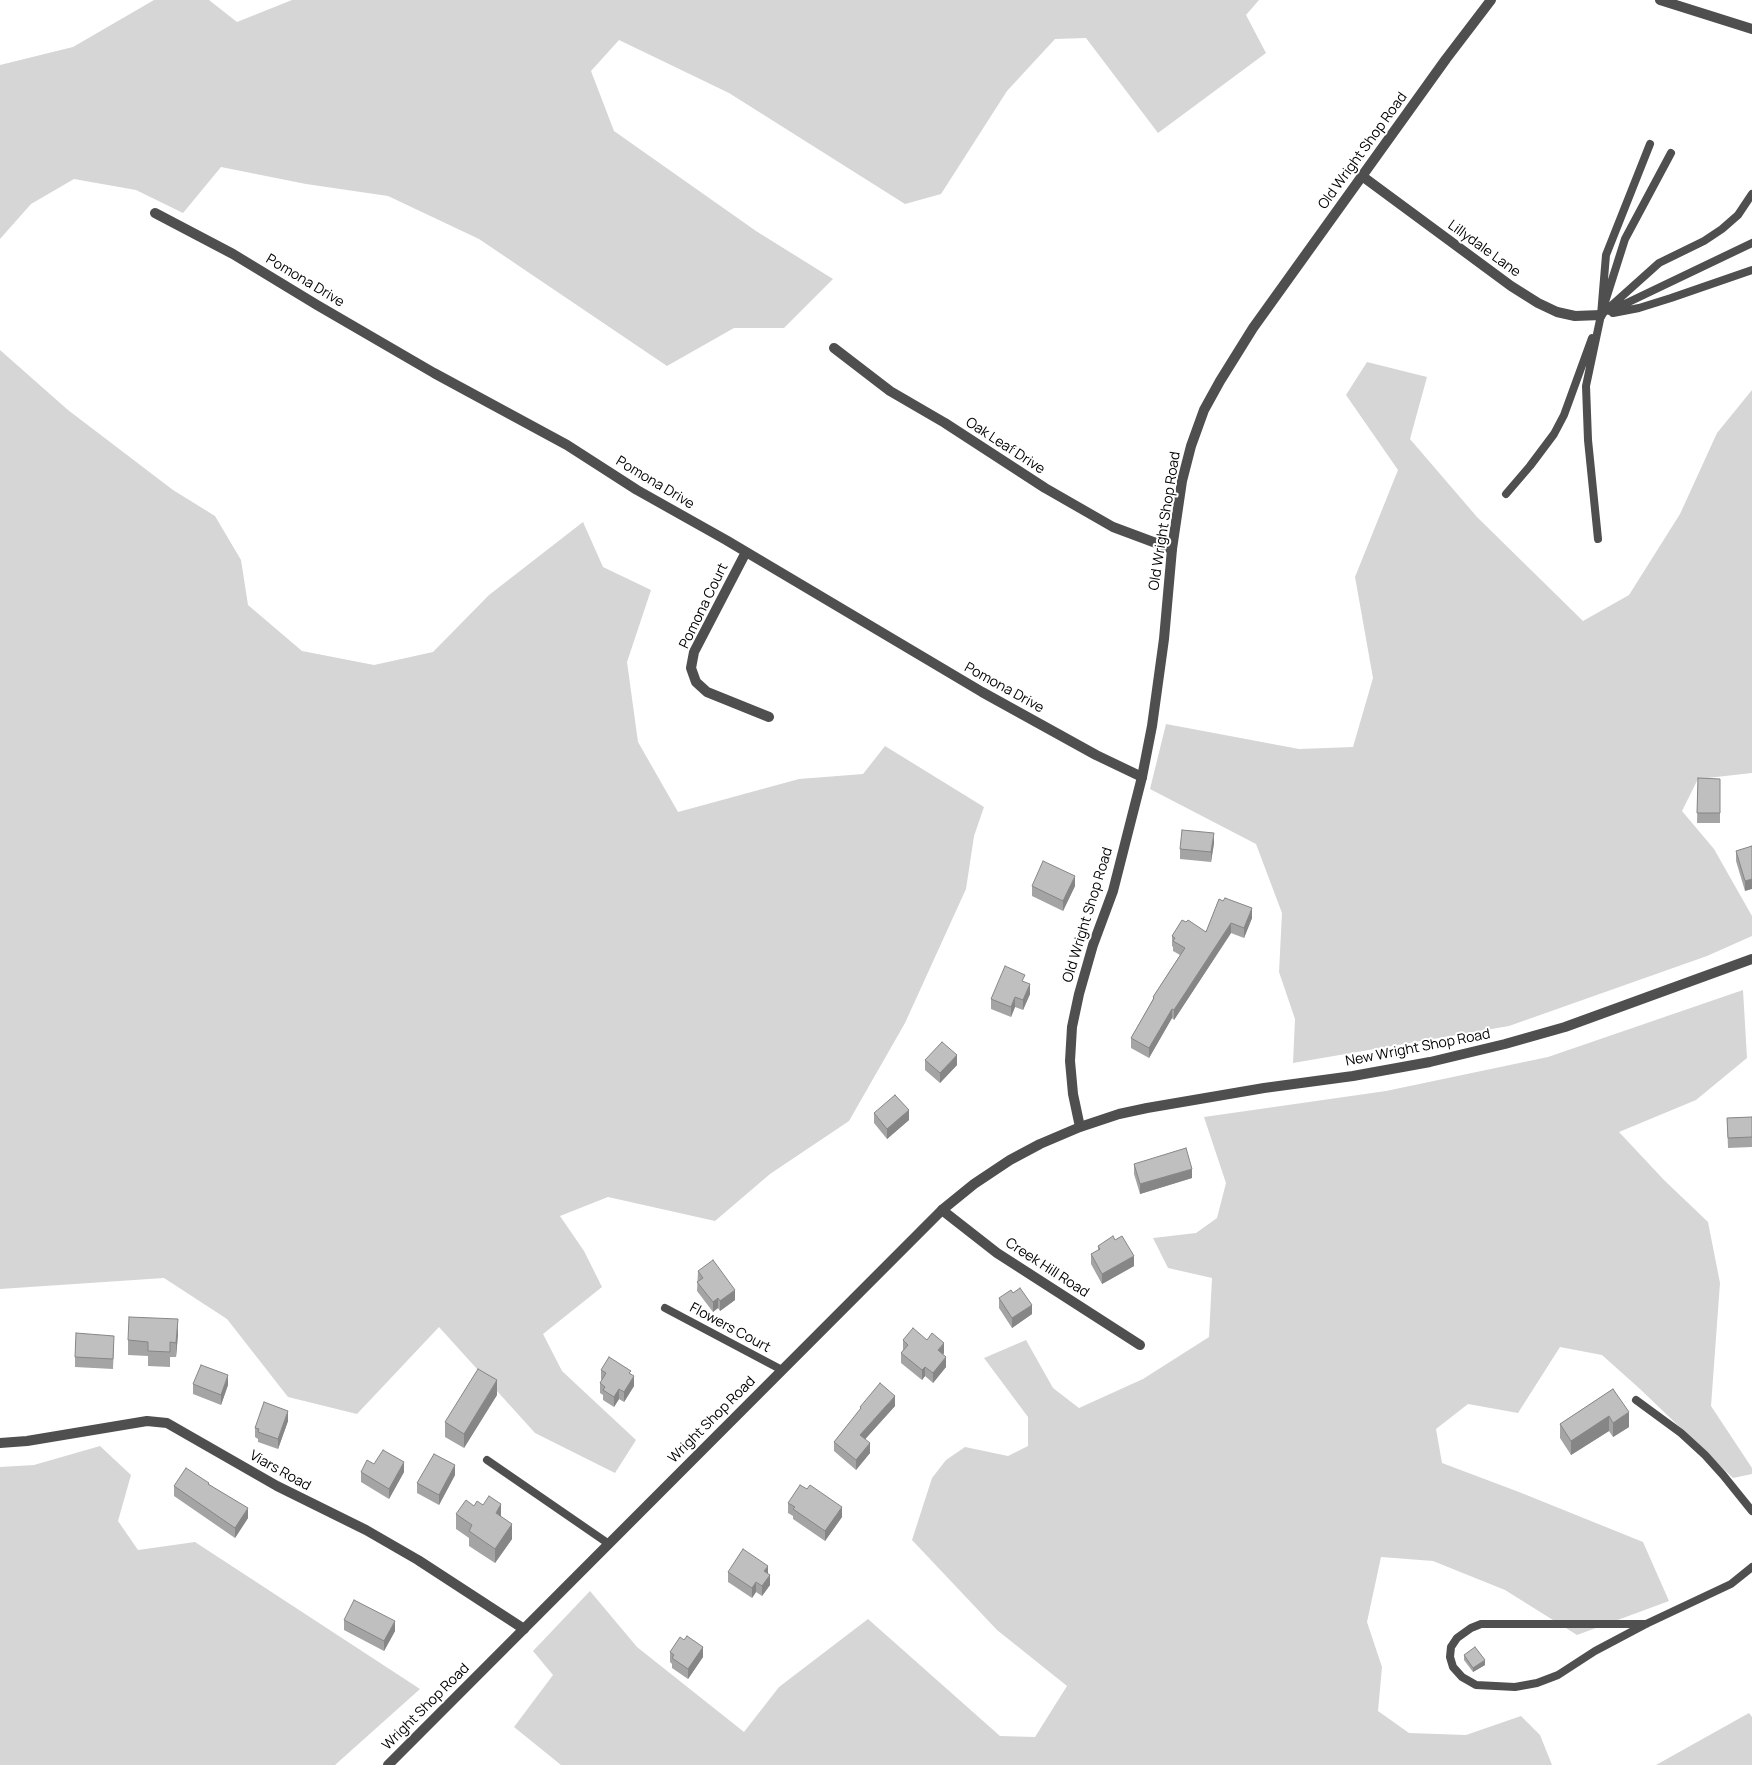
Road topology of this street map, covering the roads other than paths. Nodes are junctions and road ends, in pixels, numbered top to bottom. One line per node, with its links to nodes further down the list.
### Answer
1 (1491, 0): 6 (street, Old Wright Shop Road)
2 (1660, 0): 3 (street)
3 (1752, 29)
4 (1650, 144): 11 (lane)
5 (1671, 153): 11 (lane)
6 (1362, 176): 11 (street, Lillydale Lane); 15 (street, Old Wright Shop Road)
7 (1752, 194): 11 (lane)
8 (155, 213): 16 (street, Pomona Drive)
9 (1752, 243): 11 (lane)
10 (1752, 270): 11 (lane)
11 (1601, 315): 13 (lane); 14 (lane)
12 (834, 348): 15 (street, Oak Leaf Drive)
13 (1506, 494)
14 (1598, 539)
15 (1172, 549): 18 (street, Old Wright Shop Road)
16 (746, 552): 17 (street, Pomona Court); 18 (street, Pomona Drive)
17 (769, 717)
18 (1142, 777): 20 (street, Old Wright Shop Road)
19 (1752, 959): 20 (street, New Wright Shop Road)
20 (1080, 1127): 21 (street, Wright Shop Road)
21 (942, 1210): 23 (street, Creek Hill Road); 24 (street, Wright Shop Road)
22 (665, 1308): 24 (lane, Flowers Court)
23 (1140, 1345)
24 (782, 1370): 29 (street, Wright Shop Road)
25 (1636, 1400): 28 (lane)
26 (0, 1443): 32 (street, Viars Road)
27 (487, 1460): 29 (lane)
28 (1752, 1511)
29 (608, 1544): 32 (street, Wright Shop Road)
30 (1752, 1567): 31 (lane)
31 (1646, 1624): 31 (lane)
32 (524, 1629): 33 (street, Wright Shop Road)
33 (388, 1765)

